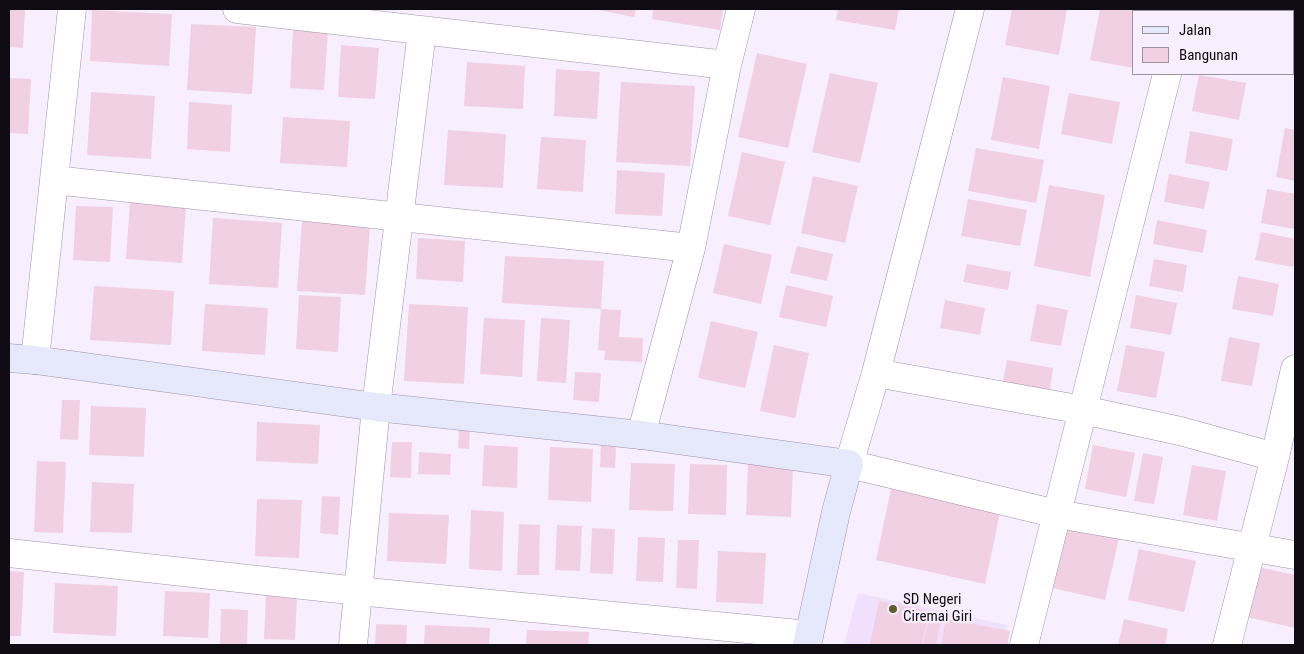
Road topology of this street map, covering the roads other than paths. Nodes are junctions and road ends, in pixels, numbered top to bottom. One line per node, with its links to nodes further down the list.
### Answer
1 (72, 9): 8 (street)
2 (237, 9): 5 (street)
3 (741, 9): 6 (street)
4 (970, 9): 13 (street)
5 (422, 31): 6 (street); 9 (street)
6 (727, 65): 10 (street)
7 (1167, 75): 15 (street)
8 (54, 180): 9 (street); 11 (street)
9 (400, 217): 10 (street); 14 (street)
10 (691, 248): 16 (street)
11 (22, 359): 14 (street)
12 (1295, 368): 17 (street)
13 (876, 373): 15 (street); 18 (street)
14 (376, 407): 16 (street); 23 (street)
15 (1083, 410): 17 (street); 19 (street)
16 (641, 435): 18 (street)
17 (1275, 457): 20 (street)
18 (849, 464): 19 (street); 24 (street)
19 (1057, 514): 20 (street); 26 (street)
20 (1252, 547): 22 (street); 27 (street)
21 (9, 553): 23 (street)
22 (1295, 555)
23 (358, 591): 24 (street); 25 (street)
24 (808, 640)
25 (353, 645)
26 (1024, 645)
27 (1228, 645)

